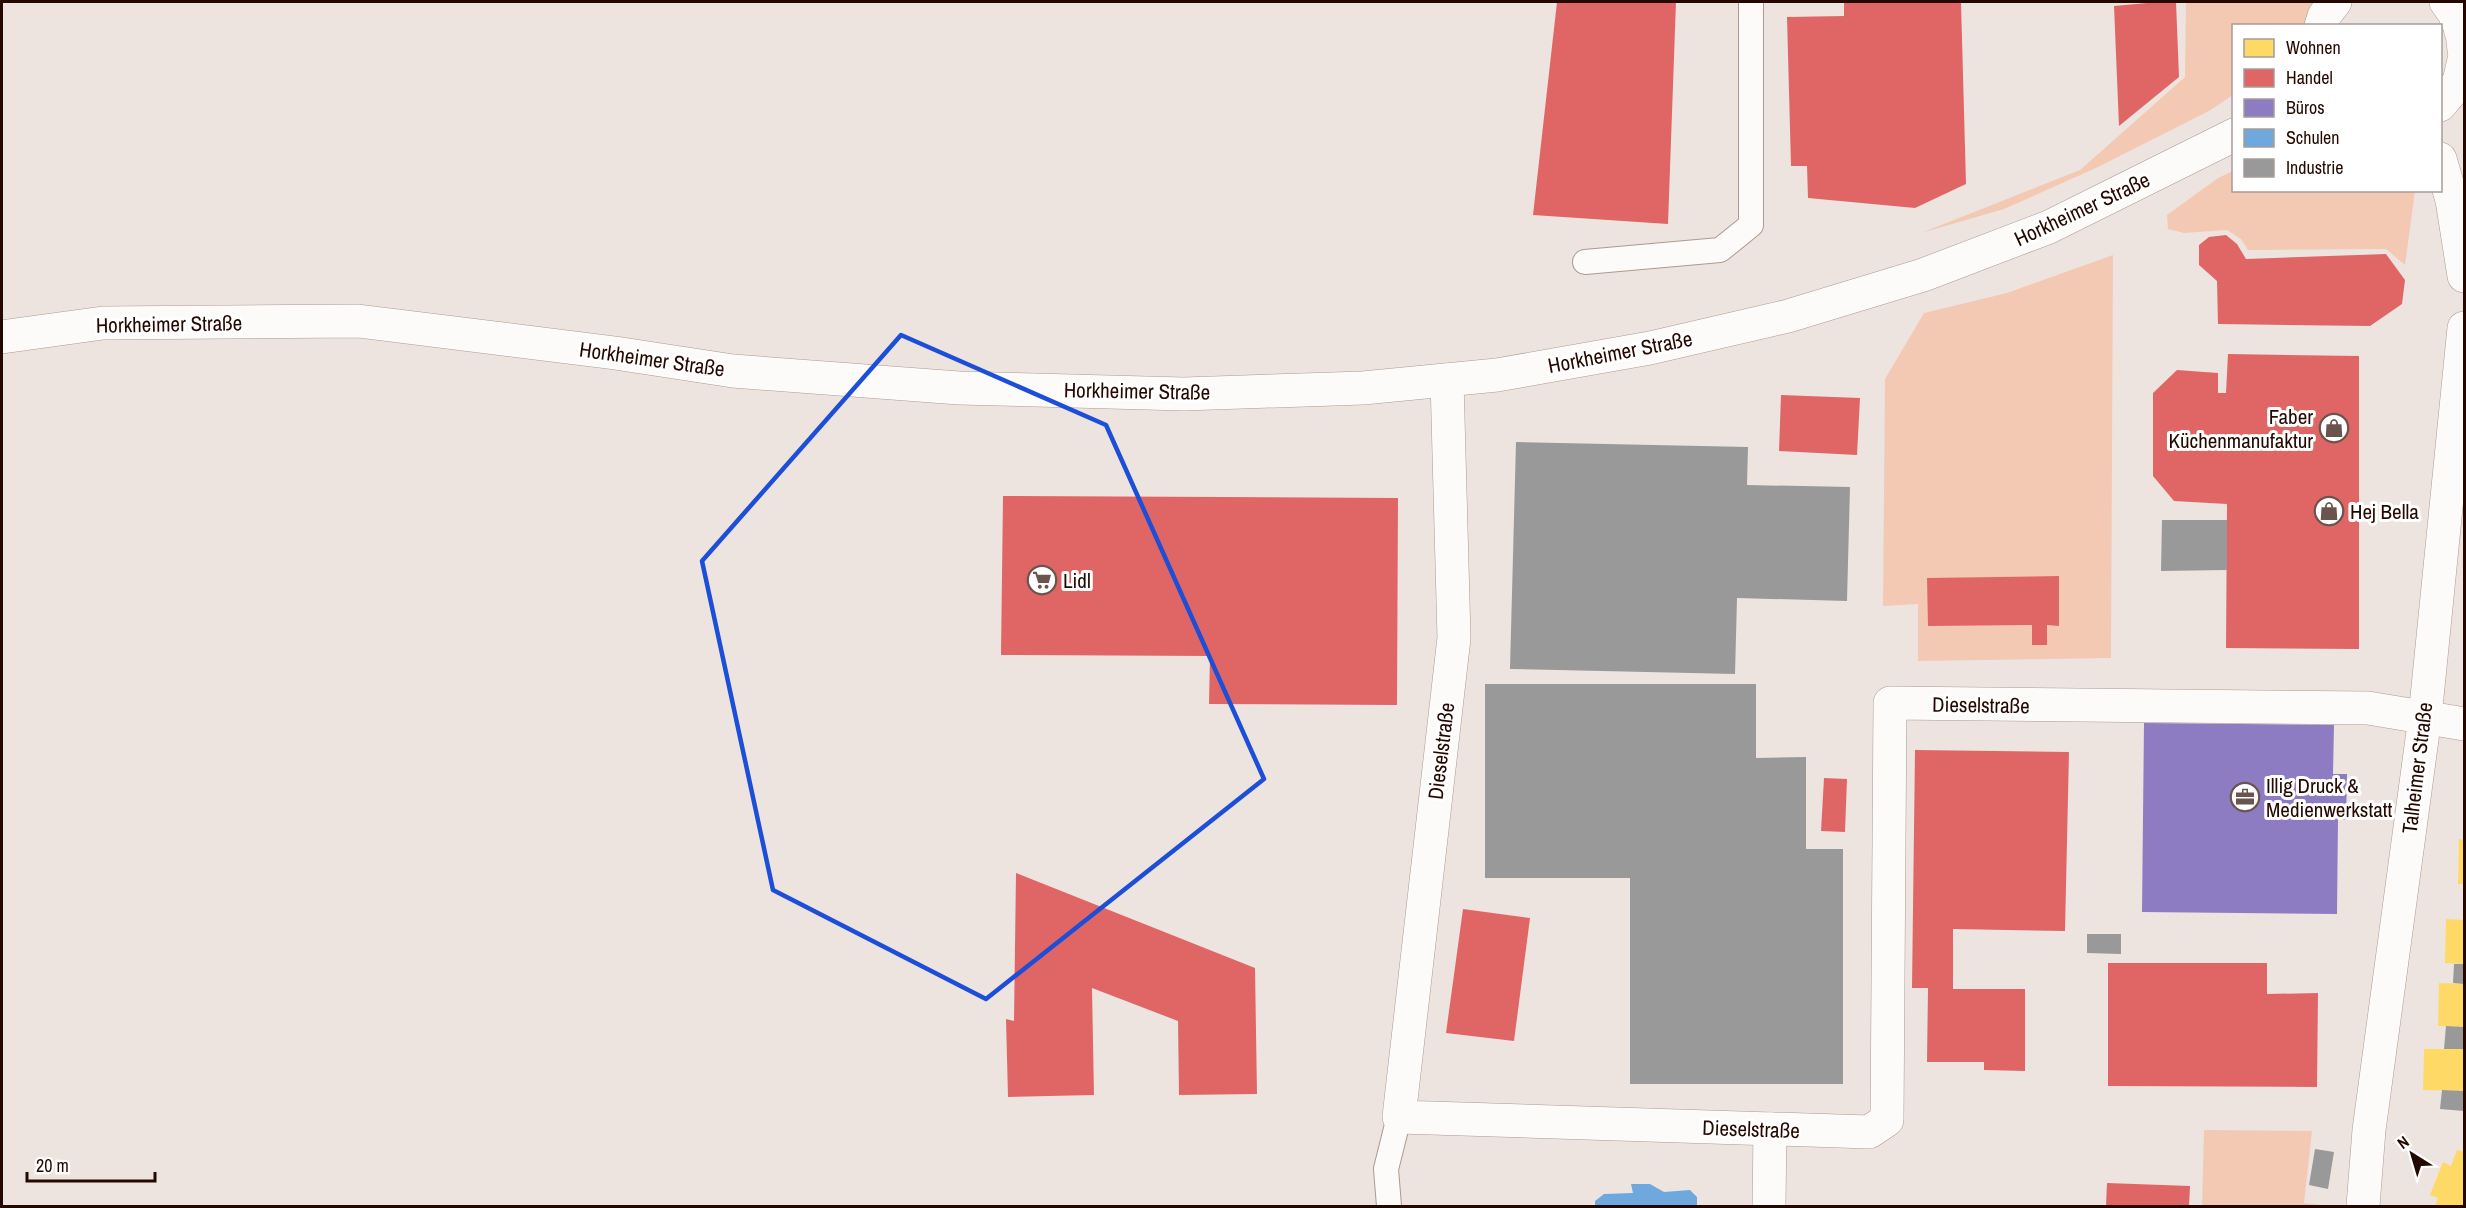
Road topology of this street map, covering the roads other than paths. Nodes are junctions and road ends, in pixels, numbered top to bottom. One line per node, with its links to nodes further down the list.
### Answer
1 (1751, 2): 10 (lane)
2 (2335, 2): 4 (street)
3 (2454, 4): 5 (street)
4 (2322, 24)
5 (2464, 50)
6 (2464, 60): 7 (street)
7 (2442, 103)
8 (2232, 136): 14 (street, Horkheimer Straße)
9 (2442, 166): 11 (street)
10 (1585, 262)
11 (2464, 276)
12 (2464, 328): 15 (street, Talheimer Straße)
13 (2, 337): 14 (street, Horkheimer Straße)
14 (1447, 380): 17 (street, Dieselstraße)
15 (2425, 717): 16 (street); 18 (street, Dieselstraße); 21 (street, Talheimer Straße)
16 (2464, 724)
17 (1399, 1117): 18 (street, Dieselstraße); 19 (lane)
18 (1770, 1129): 20 (street)
19 (1389, 1206)
20 (1768, 1206)
21 (2363, 1206)

